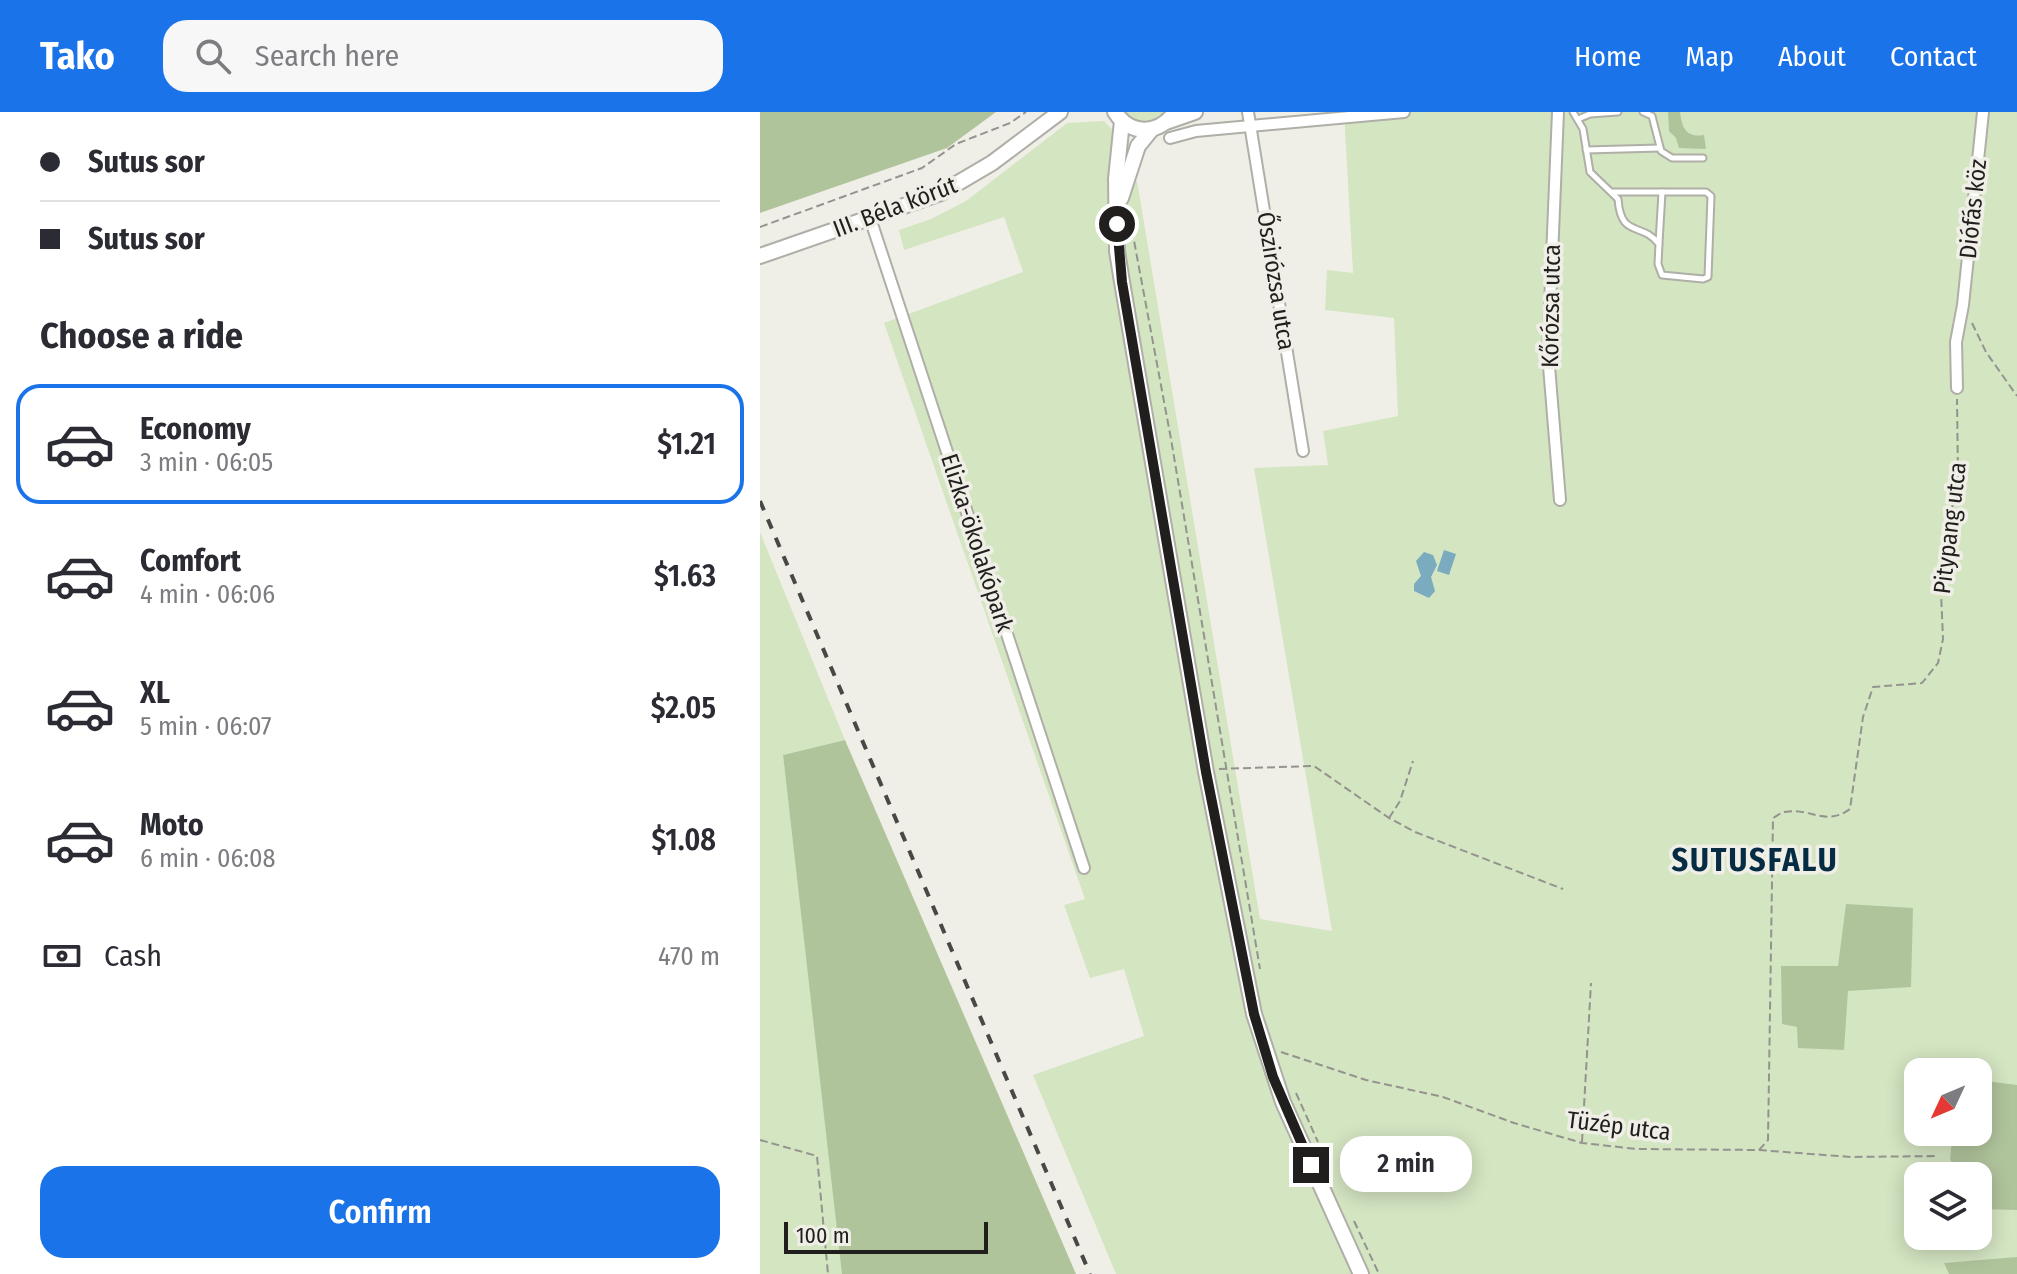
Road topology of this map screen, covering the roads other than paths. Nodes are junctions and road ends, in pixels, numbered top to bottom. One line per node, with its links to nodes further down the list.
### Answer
1 (1060, 112): 22 (main road, III. Béla körút)
2 (1195, 112): 11 (main road)
3 (1248, 112): 13 (street, Őszirózsa utca)
4 (1404, 112): 13 (street)
5 (1558, 112): 27 (street, Kőrózsa utca)
6 (1573, 112): 12 (lane)
7 (1618, 112): 12 (lane)
8 (1643, 112): 16 (lane)
9 (1983, 112): 25 (street, Diófás köz)
10 (1119, 116): 14 (main road); 21 (main road)
11 (1172, 117): 14 (main road)
12 (1578, 119): 17 (lane)
13 (1250, 125): 15 (street); 26 (street, Őszirózsa utca)
14 (1151, 130): 21 (main road)
15 (1170, 138)
16 (1660, 148): 17 (lane); 18 (lane)
17 (1586, 150): 19 (lane)
18 (1703, 158)
19 (1612, 192): 20 (lane); 23 (lane)
20 (1662, 192): 23 (lane); 23 (lane)
21 (1118, 210): 29 (main road)
22 (870, 218): 24 (main road, III. Béla körút); 28 (street, Elizka-ökolakópark)
23 (1659, 244)
24 (760, 256)
25 (1957, 388)
26 (1303, 451)
27 (1560, 500)
28 (1084, 868)
29 (1361, 1274)

